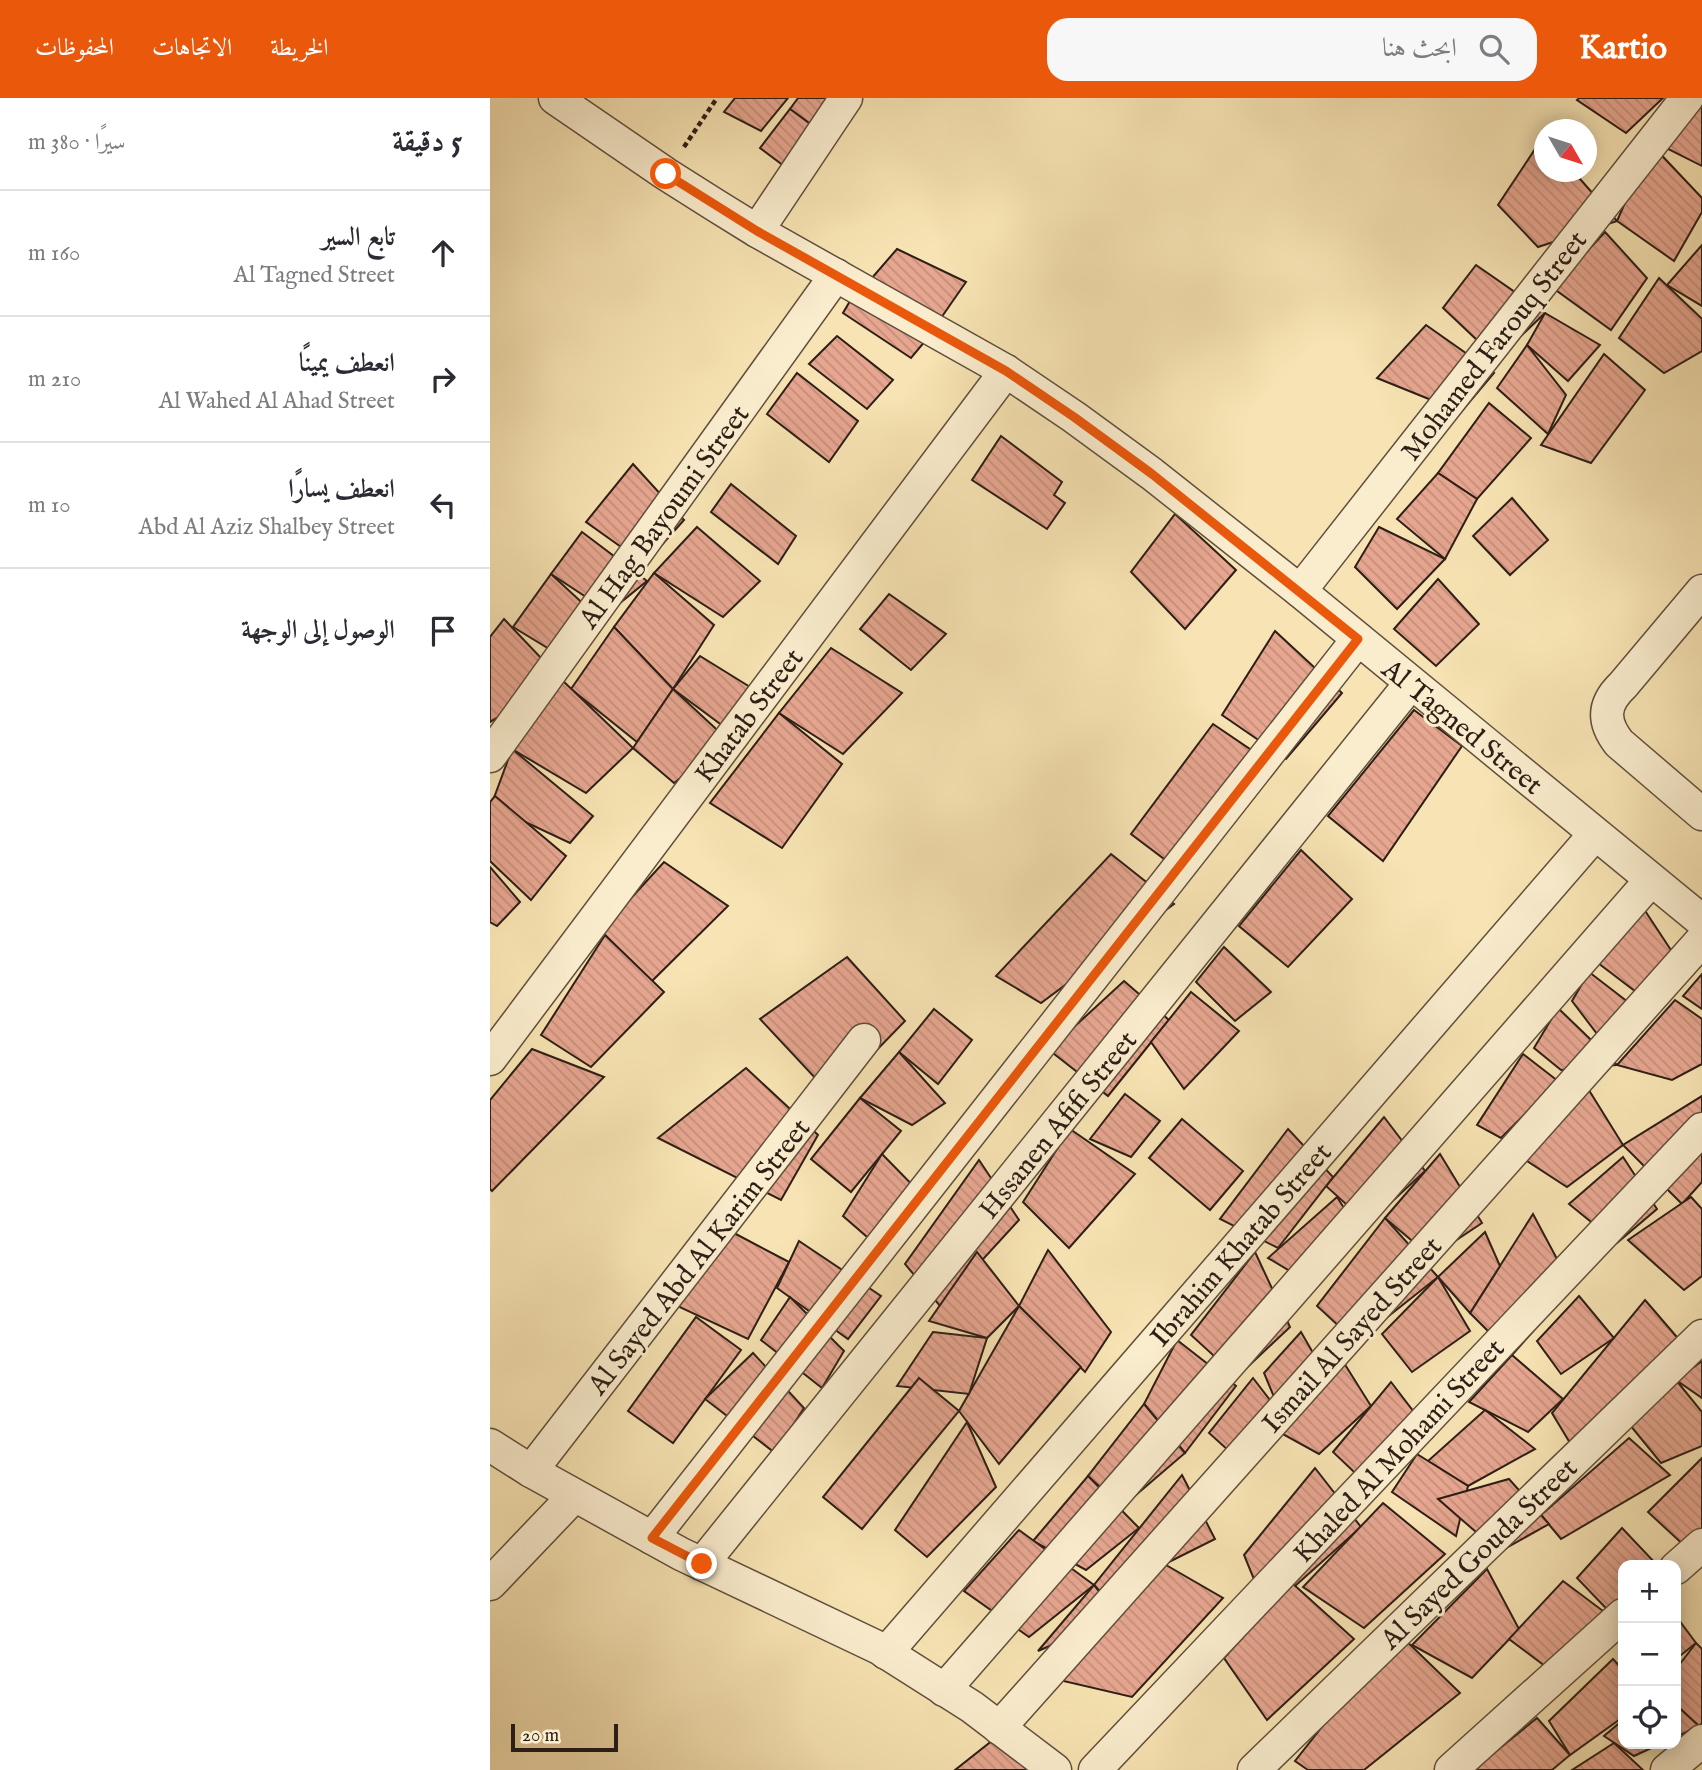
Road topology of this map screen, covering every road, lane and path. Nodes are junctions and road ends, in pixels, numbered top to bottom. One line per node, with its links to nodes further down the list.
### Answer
1 (717, 98): 5 (path)
2 (846, 98): 6 (street)
3 (1687, 98): 9 (street, Mohamed Farouq Street)
4 (557, 99): 5 (street, Al Tagned Street)
5 (666, 174): 6 (street, Al Tagned Street)
6 (757, 231): 7 (street, Al Tagned Street)
7 (836, 275): 8 (street, Al Tagned Street); 13 (street, Al Hag Bayoumi Street)
8 (1006, 371): 9 (street, Al Tagned Street); 20 (street, Khatab Street)
9 (1300, 591): 11 (street, Al Tagned Street)
10 (1702, 591): 14 (street)
11 (1358, 639): 12 (street, Al Tagned Street); 26 (street)
12 (1412, 683): 15 (street, Al Tagned Street); 28 (street, Hssanen Afifi Street)
13 (490, 756)
14 (1702, 814)
15 (1595, 834): 16 (street, Al Tagned Street); 32 (street, Ibrahim Khatab Street)
16 (1651, 880): 17 (street, Al Tagned Street); 33 (street)
17 (1702, 921)
18 (1702, 940): 34 (street, Ismail Al Sayed Street)
19 (864, 1040): 24 (street, Al Sayed Abd Al Karim Street)
20 (490, 1059)
21 (1702, 1129): 37 (street, Khaled Al Mohami Street)
22 (1702, 1336): 38 (street, Al Sayed Gouda Street)
23 (490, 1445): 24 (street)
24 (531, 1472): 25 (street)
25 (574, 1496): 26 (street); 30 (street)
26 (652, 1538): 28 (street)
27 (1702, 1545): 29 (street)
28 (702, 1564): 32 (street)
29 (1681, 1564)
30 (490, 1584)
31 (1618, 1620): 39 (street)
32 (886, 1653): 33 (street)
33 (944, 1690): 34 (street)
34 (999, 1728): 36 (street)
35 (1702, 1741): 40 (street)
36 (1055, 1770)
37 (1095, 1770)
38 (1254, 1770)
39 (1451, 1770)
40 (1667, 1770)

